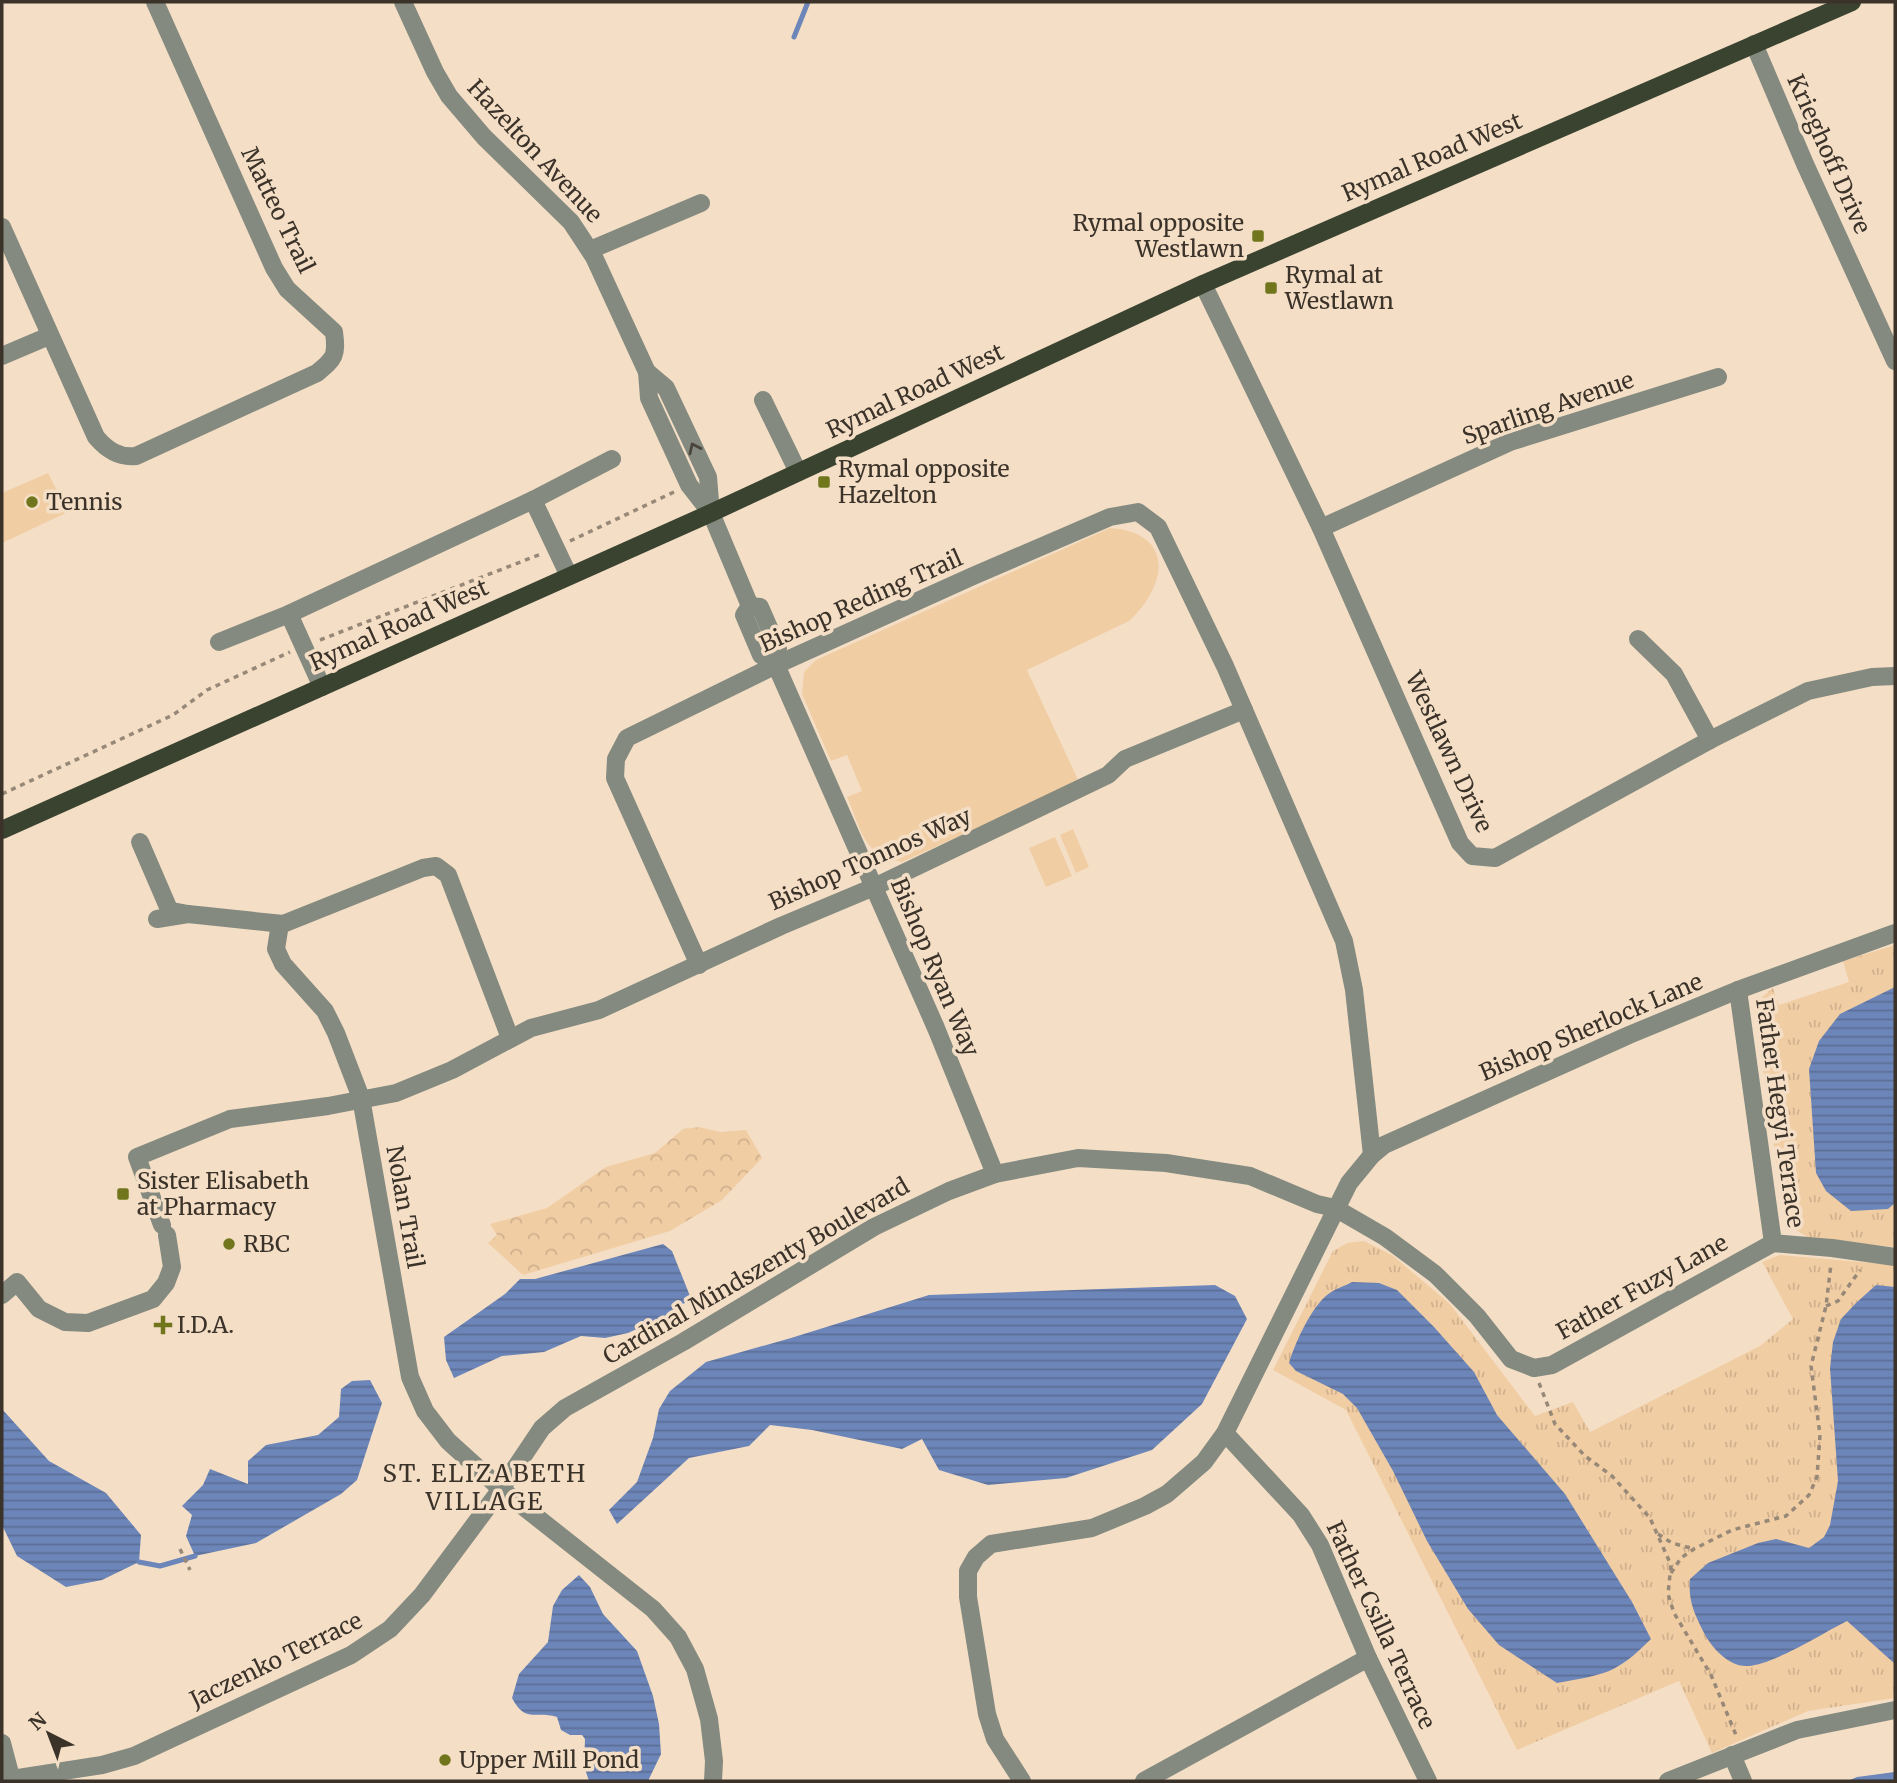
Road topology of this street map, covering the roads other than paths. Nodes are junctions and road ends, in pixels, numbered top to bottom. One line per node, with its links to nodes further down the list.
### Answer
1 (155, 2): 9 (street, Matteo Trail)
2 (403, 2): 7 (street, Hazelton Avenue)
3 (1852, 2): 4 (main road, Rymal Road West)
4 (1754, 44): 8 (main road, Rymal Road West); 11 (street, Krieghoff Drive)
5 (701, 203): 7 (street)
6 (2, 227): 9 (street)
7 (590, 250): 12 (street, Hazelton Avenue)
8 (1203, 284): 16 (main road, Rymal Road West); 19 (street, Westlawn Drive)
9 (49, 336): 10 (street)
10 (2, 356)
11 (1895, 361)
12 (647, 372): 18 (street, Hazelton Avenue); 18 (street, Hazelton Avenue, one-way to 12)
13 (1718, 377): 19 (street, Sparling Avenue)
14 (763, 400): 16 (street)
15 (612, 459): 17 (street)
16 (798, 472): 18 (main road, Rymal Road West)
17 (533, 500): 20 (street); 21 (street)
18 (711, 513): 20 (main road, Rymal Road West); 24 (street, Bishop Ryan Way)
19 (1321, 528): 28 (street, Westlawn Drive)
20 (569, 576): 26 (main road, Rymal Road West)
21 (289, 614): 23 (street); 26 (street)
22 (1638, 639): 28 (street)
23 (219, 642)
24 (776, 665): 27 (street, Bishop Reding Trail); 31 (street, Bishop Ryan Way); 36 (street, Bishop Reding Trail)
25 (1895, 676): 28 (street, Westlawn Drive)
26 (322, 687): 29 (main road, Rymal Road West)
27 (1244, 710): 31 (street, Bishop Tonnos Way); 40 (street, Bishop Reding Trail)
28 (1710, 740)
29 (2, 830)
30 (140, 842): 32 (street)
31 (874, 887): 36 (street, Bishop Tonnos Way); 41 (street, Bishop Ryan Way)
32 (188, 914): 33 (street); 34 (street)
33 (157, 919)
34 (280, 924): 38 (street); 39 (street, Nolan Trail)
35 (1895, 933): 37 (street, Bishop Sherlock Lane)
36 (699, 965): 38 (street, Bishop Tonnos Way)
37 (1738, 990): 40 (street, Bishop Sherlock Lane); 43 (street, Father Hegyi Terrace)
38 (510, 1038): 39 (street, Bishop Tonnos Way)
39 (361, 1098): 45 (street, Bishop Tonnos Way); 48 (street, Nolan Trail)
40 (1372, 1155): 42 (street, Bishop Sherlock Lane)
41 (995, 1174): 42 (street, Cardinal Mindszenty Boulevard); 48 (street, Cardinal Mindszenty Boulevard)
42 (1335, 1208): 46 (street, Cardinal Mindszenty Boulevard); 47 (street, Bishop Sherlock Lane)
43 (1773, 1243): 44 (street); 46 (street, Father Fuzy Lane)
44 (1895, 1258)
45 (2, 1295)
46 (1534, 1368)
47 (1225, 1433): 49 (street, Father Csilla Terrace); 55 (street, Bishop Sherlock Lane)
48 (501, 1489): 53 (street, Jaczenko Terrace); 54 (street, Nolan Trail)
49 (1368, 1658): 56 (street); 57 (street, Father Csilla Terrace)
50 (1895, 1710): 52 (street)
51 (2, 1743): 53 (street)
52 (1737, 1752): 58 (street); 59 (street)
53 (12, 1780)
54 (713, 1781)
55 (1022, 1781)
56 (1144, 1781)
57 (1428, 1781)
58 (1668, 1781)
59 (1743, 1781)

